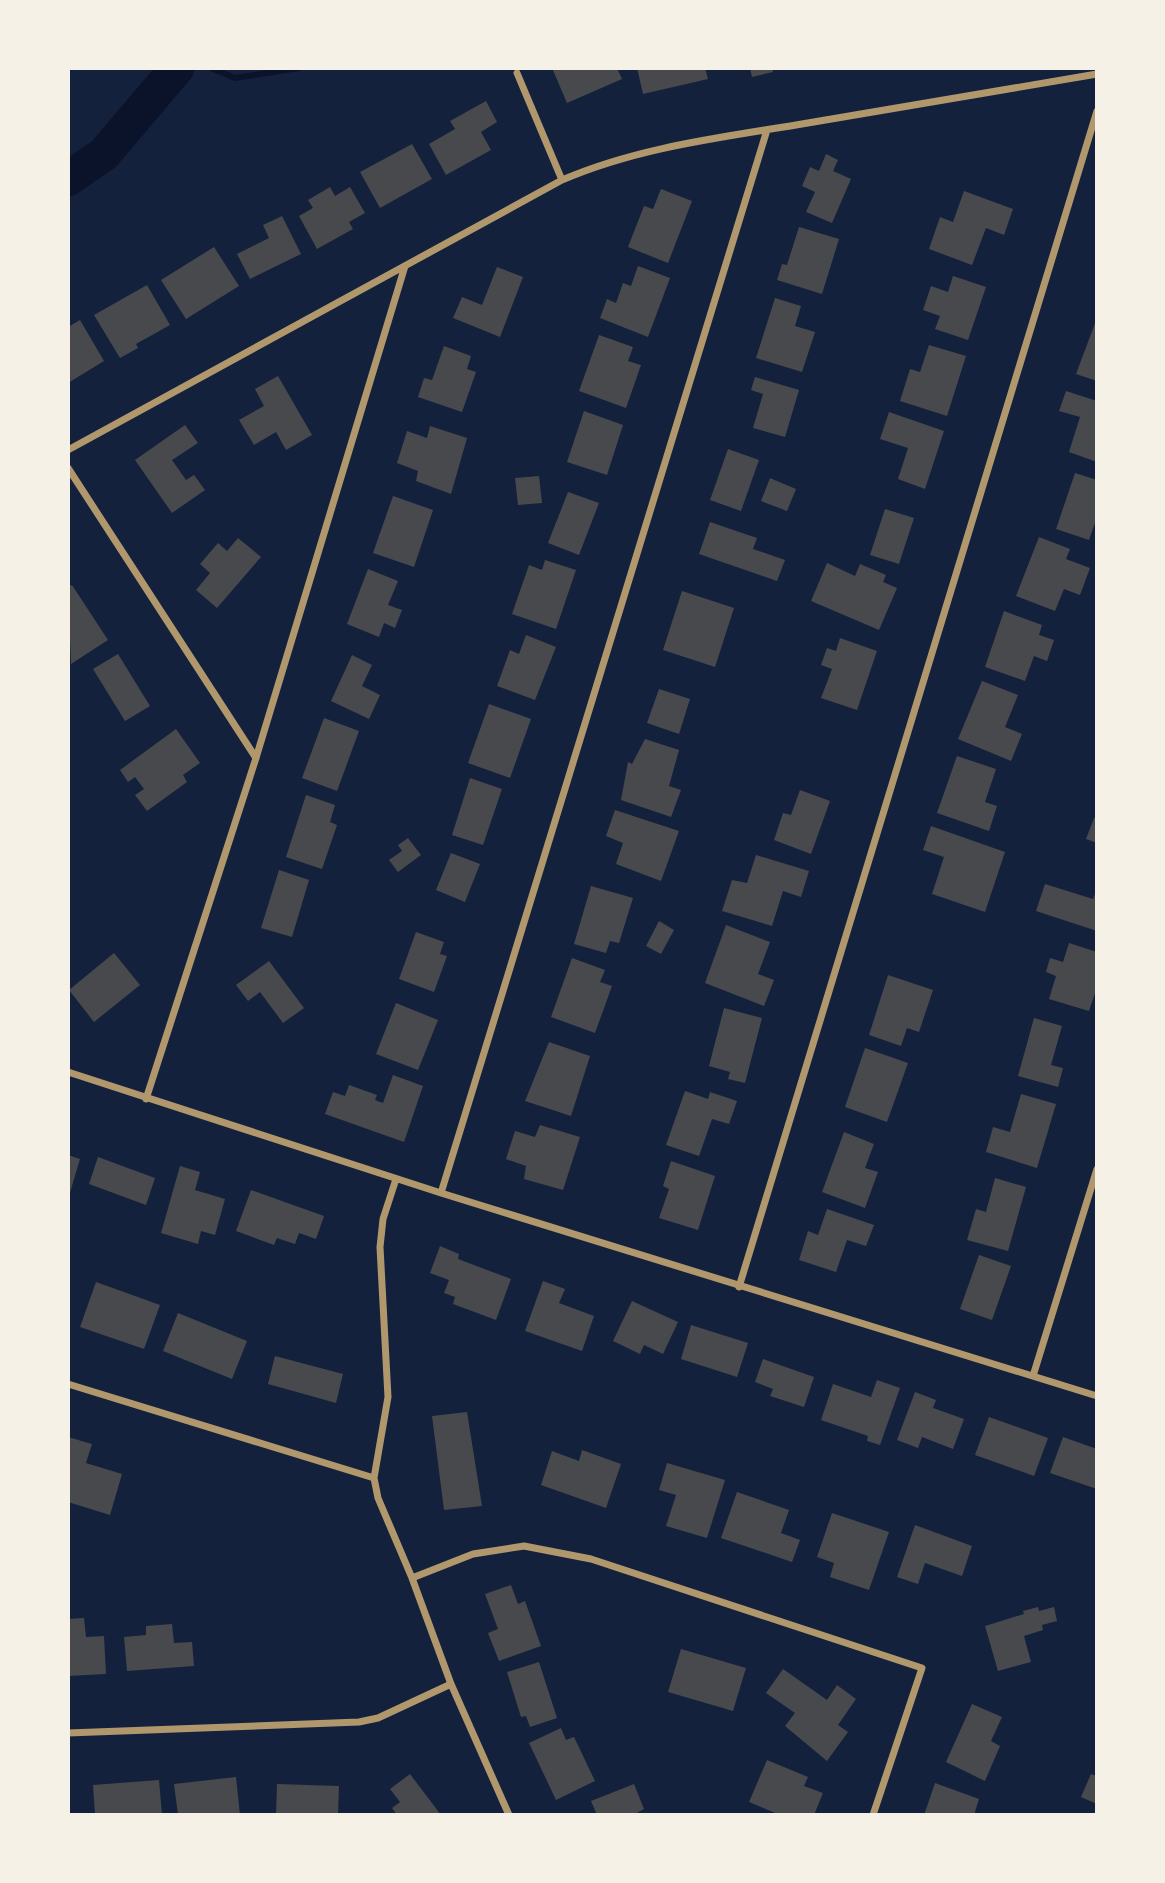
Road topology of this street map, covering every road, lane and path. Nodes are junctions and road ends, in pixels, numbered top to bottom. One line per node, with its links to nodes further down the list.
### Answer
1 (517, 73): 5 (street)
2 (1097, 75): 4 (street)
3 (1097, 111): 15 (street)
4 (767, 130): 5 (street); 14 (street)
5 (562, 180): 6 (street)
6 (405, 266): 7 (street); 9 (street)
7 (68, 450)
8 (68, 468): 9 (street)
9 (256, 758): 11 (street)
10 (68, 1072): 11 (street)
11 (146, 1100): 13 (street)
12 (1097, 1169): 16 (street)
13 (396, 1178): 14 (street); 19 (street)
14 (441, 1194): 15 (street)
15 (739, 1287): 16 (street)
16 (1033, 1376): 18 (street)
17 (68, 1384): 19 (street)
18 (1097, 1396)
19 (374, 1478): 20 (street)
20 (412, 1578): 21 (street); 24 (street)
21 (451, 1684): 22 (street); 23 (street)
22 (68, 1733)
23 (509, 1815)
24 (873, 1815)

